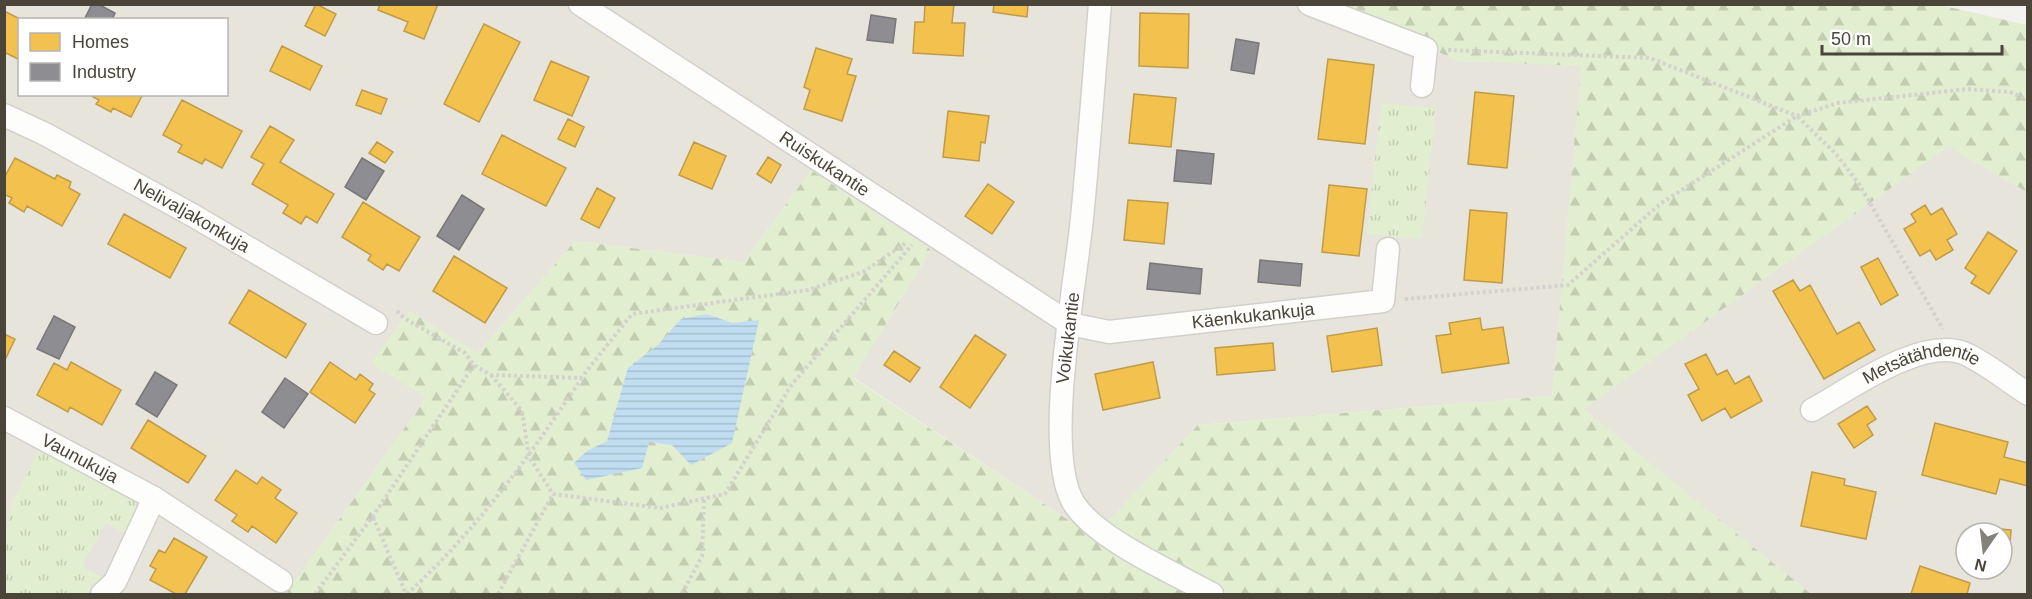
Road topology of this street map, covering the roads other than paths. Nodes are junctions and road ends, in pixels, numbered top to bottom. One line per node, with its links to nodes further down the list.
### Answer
1 (580, 4): 8 (street, Ruiskukantie)
2 (1100, 4): 8 (street, Voikukantie)
3 (1309, 4): 4 (street)
4 (1422, 86)
5 (4, 115): 7 (street, Nelivaljakonkuja)
6 (1388, 249): 8 (street, Käenkukankuja)
7 (376, 322)
8 (1070, 324): 15 (street, Voikukantie)
9 (2028, 394): 10 (street, Metsätähdentie)
10 (1812, 410)
11 (4, 418): 12 (street, Vaunukuja)
12 (154, 498): 13 (street, Vaunukuja); 14 (street)
13 (281, 582)
14 (102, 594)
15 (1212, 594)

